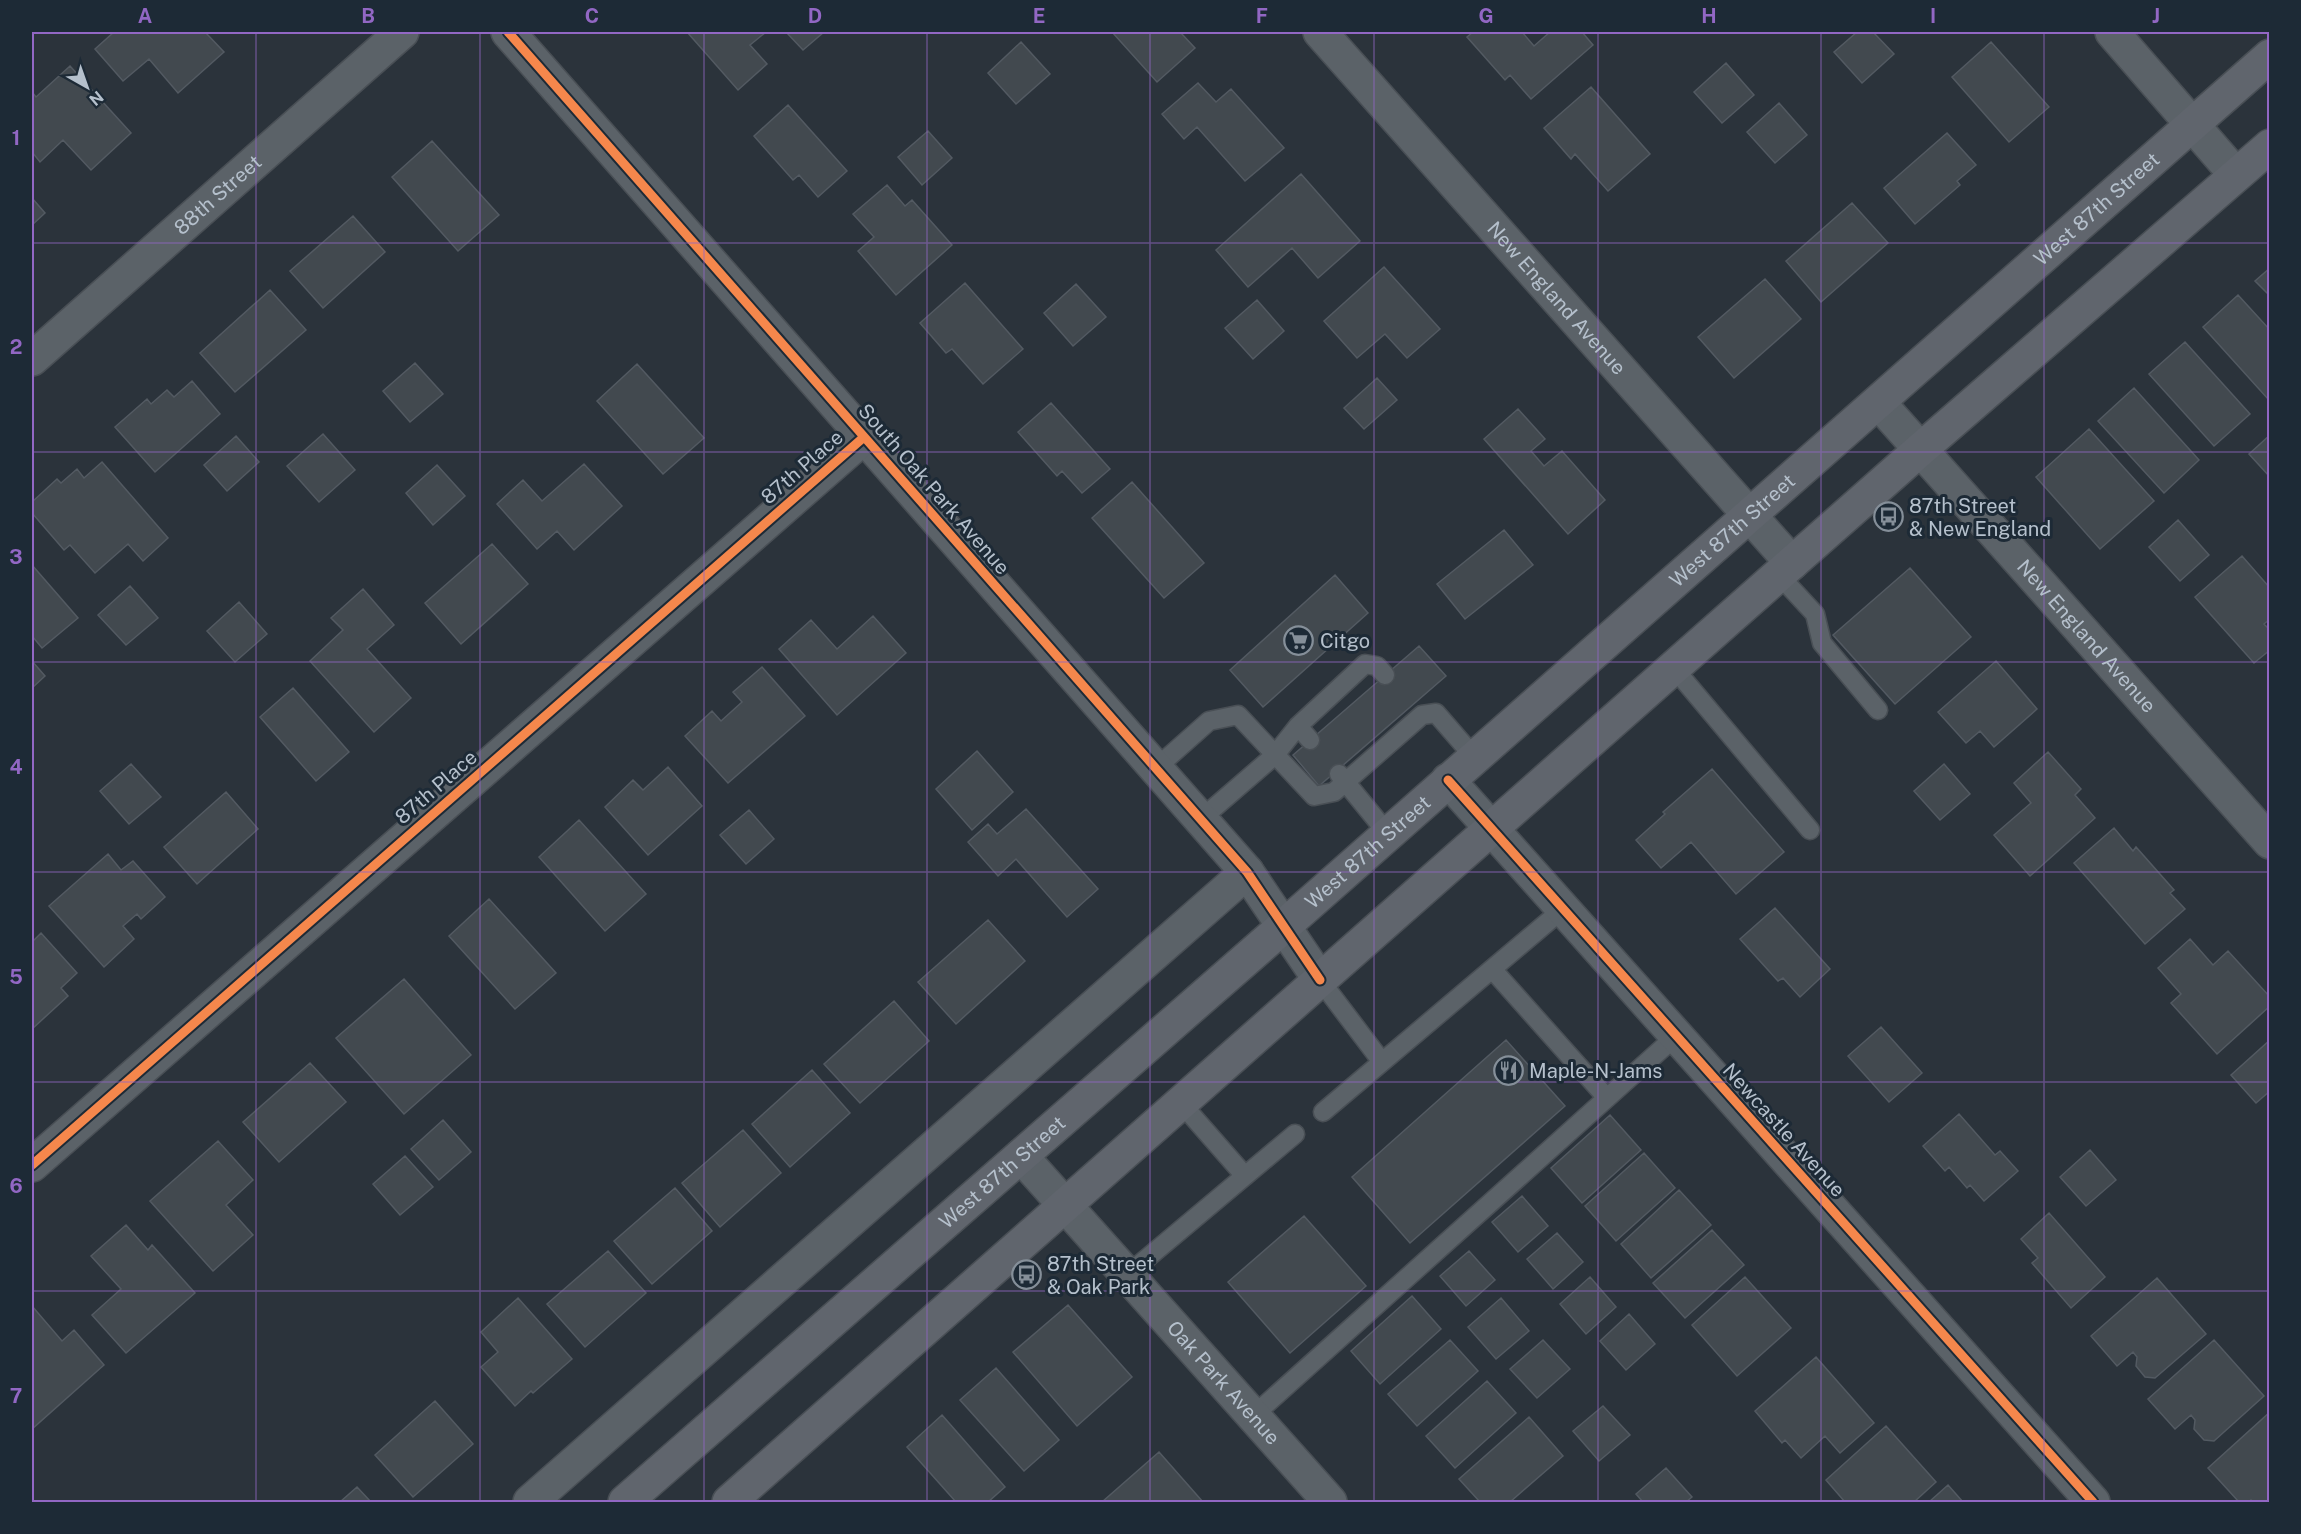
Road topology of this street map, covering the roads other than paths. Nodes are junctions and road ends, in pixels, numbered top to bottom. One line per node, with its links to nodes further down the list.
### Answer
1 (402, 32): 9 (street, 88th Street)
2 (508, 32): 11 (street, South Oak Park Avenue)
3 (1320, 32): 13 (street, New England Avenue)
4 (2112, 32): 6 (street)
5 (2270, 56): 6 (main road, West 87th Street)
6 (2193, 125): 8 (street); 10 (main road, West 87th Street)
7 (2270, 146): 8 (main road)
8 (2236, 175): 12 (main road)
9 (32, 359)
10 (1879, 403): 12 (street, New England Avenue); 13 (main road, West 87th Street)
11 (864, 436): 22 (street, South Oak Park Avenue); 42 (street, 87th Place)
12 (1921, 449): 14 (main road); 29 (street, New England Avenue)
13 (1750, 516): 14 (street, New England Avenue); 21 (main road, West 87th Street)
14 (1785, 569): 15 (main road); 17 (lane)
15 (1673, 668): 26 (main road); 27 (lane)
16 (1385, 675): 18 (lane)
17 (1878, 710)
18 (1298, 726): 19 (lane); 20 (lane)
19 (1310, 740)
20 (1275, 755): 22 (lane); 23 (lane); 25 (lane)
21 (1475, 758): 23 (lane); 24 (main road, West 87th Street)
22 (1156, 768): 25 (street, South Oak Park Avenue)
23 (1341, 777): 28 (lane)
24 (1448, 780): 26 (street, Newcastle Avenue); 28 (main road, West 87th Street)
25 (1201, 819): 30 (street, South Oak Park Avenue)
26 (1491, 829): 31 (street, Newcastle Avenue); 34 (main road)
27 (1810, 830)
28 (1388, 834): 32 (main road, West 87th Street)
29 (2270, 842)
30 (1247, 872): 32 (street, South Oak Park Avenue); 47 (street)
31 (1563, 909): 33 (lane); 35 (street, Newcastle Avenue)
32 (1284, 926): 34 (street, South Oak Park Avenue); 41 (main road, West 87th Street)
33 (1492, 969): 36 (lane); 37 (lane)
34 (1320, 980): 36 (lane); 38 (main road)
35 (1677, 1036): 37 (lane); 51 (street, Newcastle Avenue)
36 (1382, 1062): 39 (lane)
37 (1607, 1098): 46 (lane)
38 (1181, 1103): 43 (lane); 44 (main road)
39 (1323, 1112)
40 (1295, 1134): 43 (lane)
41 (1021, 1156): 44 (street, Oak Park Avenue); 48 (main road, West 87th Street)
42 (32, 1165)
43 (1245, 1176): 45 (lane)
44 (1065, 1206): 45 (street, Oak Park Avenue); 49 (main road)
45 (1127, 1275): 46 (street, Oak Park Avenue)
46 (1253, 1416): 50 (street, Oak Park Avenue)
47 (530, 1503)
48 (625, 1503)
49 (729, 1503)
50 (1330, 1503)
51 (2093, 1503)

